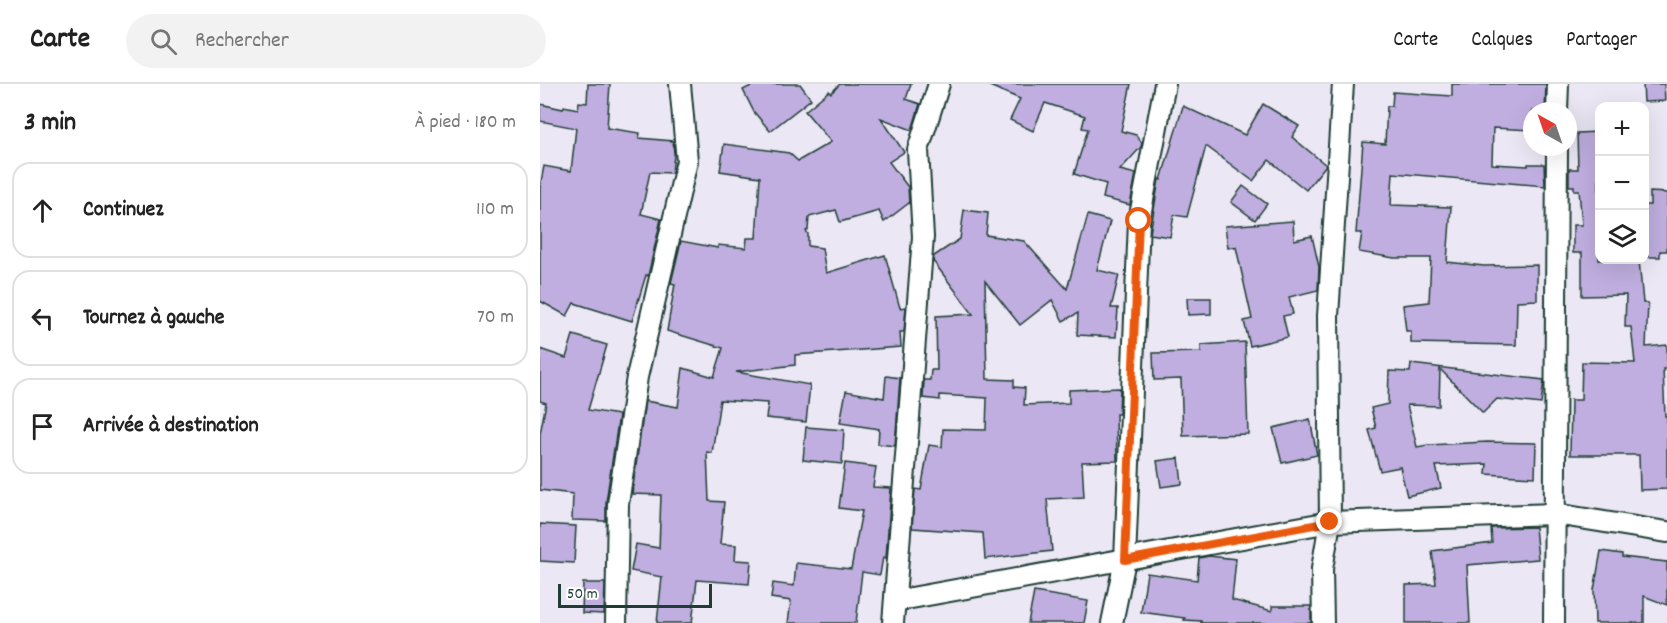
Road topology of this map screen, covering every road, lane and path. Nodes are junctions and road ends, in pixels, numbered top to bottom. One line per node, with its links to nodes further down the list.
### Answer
1 (680, 84): 13 (street)
2 (939, 84): 12 (street)
3 (1165, 84): 11 (street)
4 (1343, 84): 9 (street)
5 (1558, 84): 6 (street)
6 (1557, 102)
7 (1557, 156): 8 (street)
8 (1555, 514): 9 (street); 10 (street); 17 (street)
9 (1330, 522): 11 (street); 16 (street)
10 (1667, 532)
11 (1125, 560): 12 (street); 15 (street)
12 (895, 601): 14 (street)
13 (616, 623)
14 (893, 623)
15 (1112, 623)
16 (1323, 623)
17 (1554, 623)

